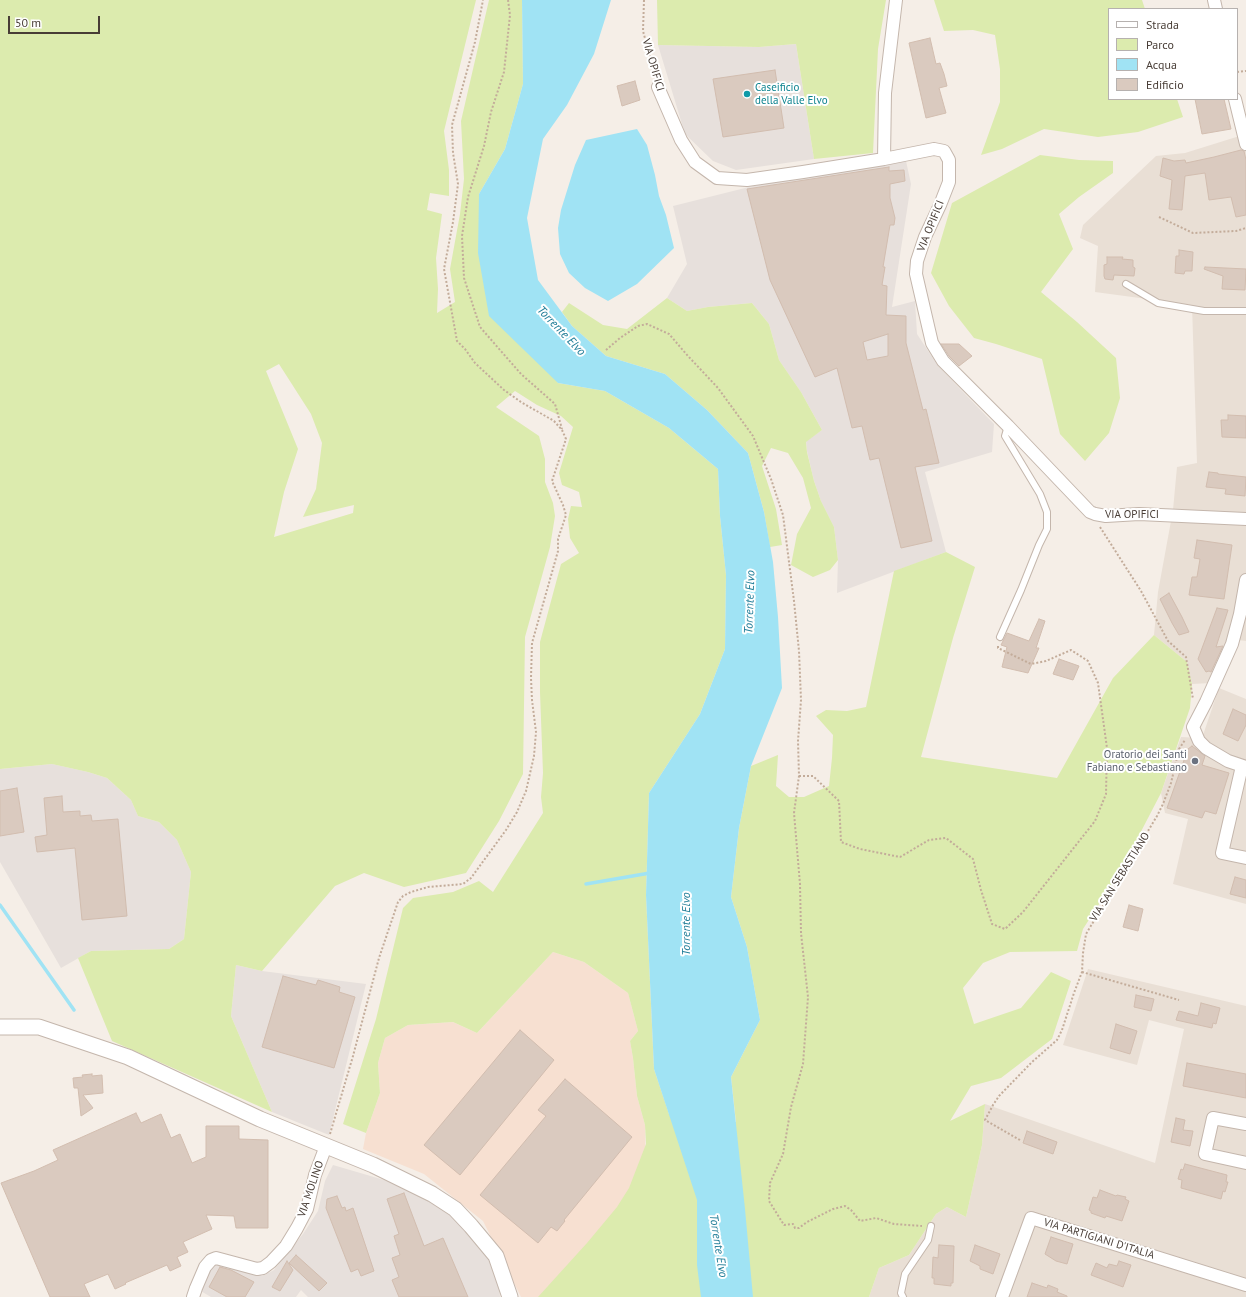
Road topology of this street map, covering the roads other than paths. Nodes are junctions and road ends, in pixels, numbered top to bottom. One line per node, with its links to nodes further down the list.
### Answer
1 (896, 0): 5 (street)
2 (658, 87): 5 (street, VIA OPIFICI)
3 (1235, 100): 4 (street)
4 (1246, 144)
5 (884, 159): 8 (street, VIA OPIFICI)
6 (1126, 284): 7 (lane)
7 (1246, 311)
8 (1008, 426): 9 (street, VIA OPIFICI); 11 (lane)
9 (1246, 519)
10 (1246, 580): 12 (street)
11 (1000, 637)
12 (1244, 766): 13 (street)
13 (1246, 858)
14 (0, 1027): 16 (street)
15 (1246, 1124): 17 (street)
16 (326, 1146): 20 (street, VIA MOLINO); 21 (street)
17 (1246, 1163)
18 (932, 1226): 22 (lane)
19 (1246, 1285): 23 (street, VIA PARTIGIANI D'ITALIA)
20 (193, 1297)
21 (510, 1297)
22 (903, 1297)
23 (1002, 1297)

